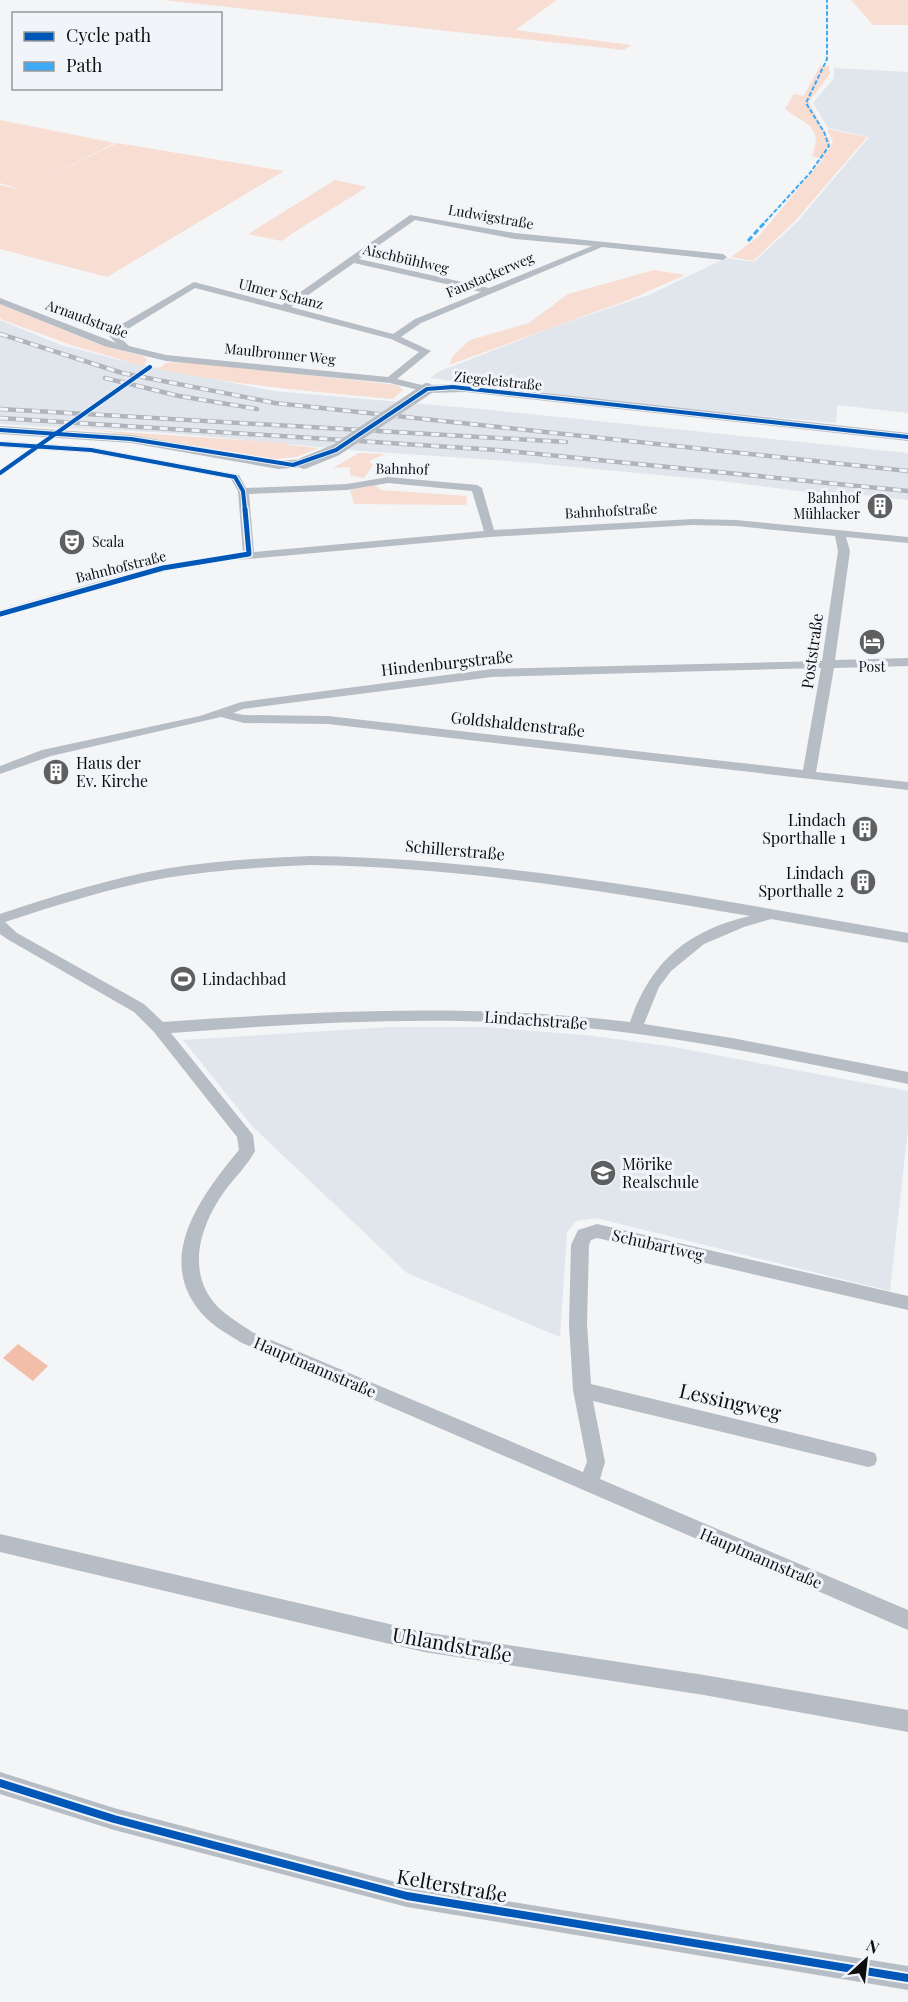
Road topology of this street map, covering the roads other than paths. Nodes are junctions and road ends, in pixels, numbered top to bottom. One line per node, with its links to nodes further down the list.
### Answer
1 (601, 246): 2 (street, Ludwigstraße); 3 (street, Ludwigstraße); 4 (street, Faustackerweg)
2 (723, 257)
3 (352, 260): 4 (street, Aischbühlweg); 6 (street, Ludwigstraße)
4 (489, 291): 7 (street, Faustackerweg)
5 (0, 301): 8 (street, Arnaudstraße)
6 (283, 309): 7 (street, Ulmer Schanz); 8 (street, Ulmer Schanz)
7 (394, 337): 10 (street, Ulmer Schanz)
8 (125, 348): 9 (street, Arnaudstraße)
9 (166, 358): 10 (street, Maulbronner Weg)
10 (390, 380): 11 (street, Ziegeleistraße)
11 (427, 389): 12 (street, bridge); 13 (street, Ziegeleistraße)
12 (0, 430)
13 (908, 437)
14 (0, 444): 15 (street)
15 (243, 491): 16 (street, Bahnhof); 19 (street)
16 (490, 534): 17 (street, Bahnhofstraße); 19 (street, Bahnhofstraße)
17 (840, 534): 18 (street, Bahnhofstraße); 22 (street, Poststraße)
18 (908, 540)
19 (249, 555): 20 (street, Bahnhofstraße)
20 (0, 614)
21 (908, 662): 22 (street, Hindenburgstraße)
22 (826, 663): 23 (street, Hindenburgstraße); 25 (street, Poststraße)
23 (223, 714): 24 (street, Hindenburgstraße); 25 (street, Goldshaldenstraße)
24 (0, 770)
25 (809, 774): 26 (street, Goldshaldenstraße)
26 (908, 786)
27 (774, 915): 28 (street, Schillerstraße); 30 (street, Schillerstraße); 32 (street)
28 (0, 919)
29 (0, 926): 31 (street, Hauptmannstraße)
30 (908, 938)
31 (159, 1029): 32 (street, Lindachstraße); 37 (street, Hauptmannstraße)
32 (636, 1029): 33 (street, Lindachstraße)
33 (908, 1078)
34 (908, 1303): 35 (street, Schubartweg)
35 (582, 1390): 36 (street, Lessingweg); 37 (street, Schubartweg)
36 (868, 1459)
37 (589, 1485): 39 (street, Hauptmannstraße)
38 (0, 1543): 40 (street, Uhlandstraße)
39 (908, 1620)
40 (908, 1721)
41 (0, 1783): 42 (street, Kelterstraße)
42 (908, 1978)

